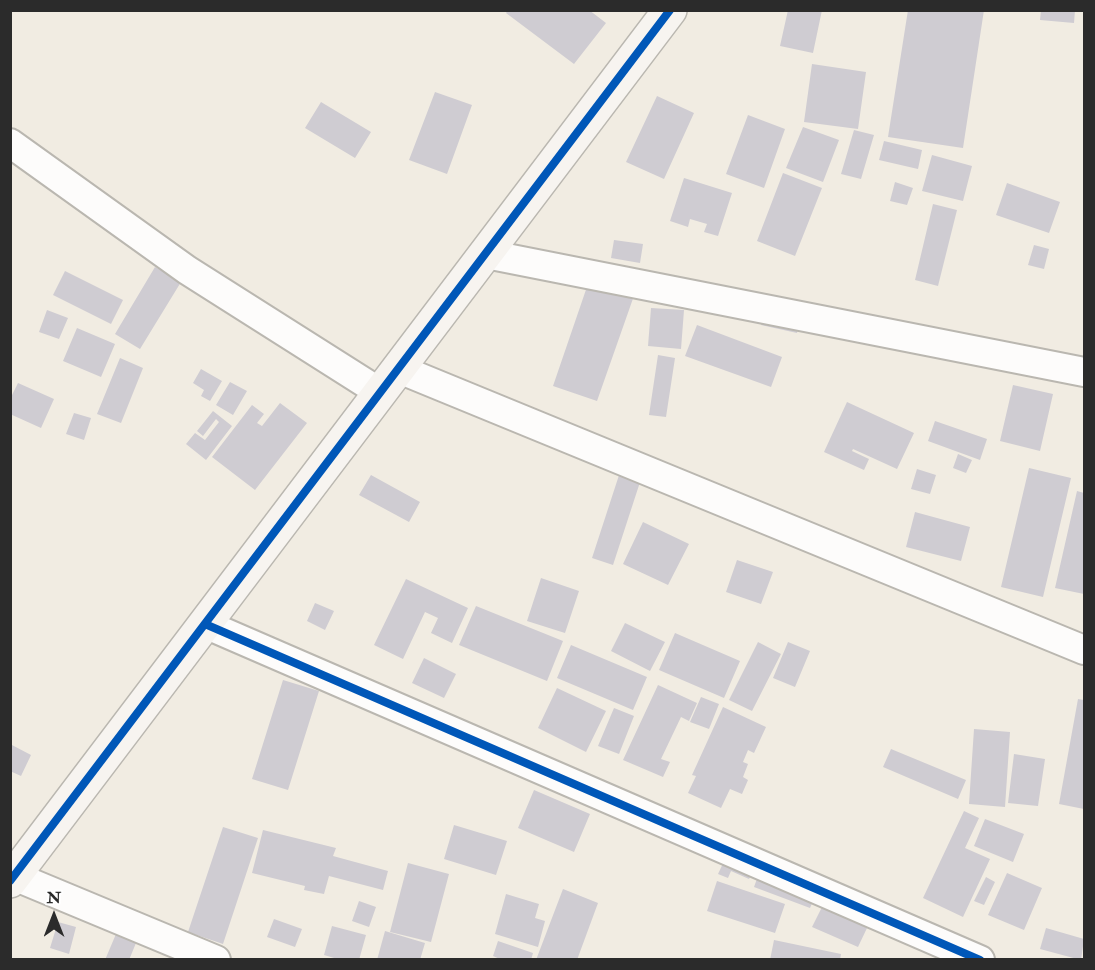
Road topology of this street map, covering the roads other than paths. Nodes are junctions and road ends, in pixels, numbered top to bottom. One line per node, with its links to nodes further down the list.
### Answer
1 (670, 10): 3 (street)
2 (10, 143): 5 (street)
3 (486, 254): 4 (street); 5 (street)
4 (1084, 372)
5 (390, 381): 6 (street); 7 (street)
6 (206, 624): 8 (street); 10 (street)
7 (1084, 650)
8 (12, 879): 9 (street)
9 (216, 960)
10 (980, 960)

